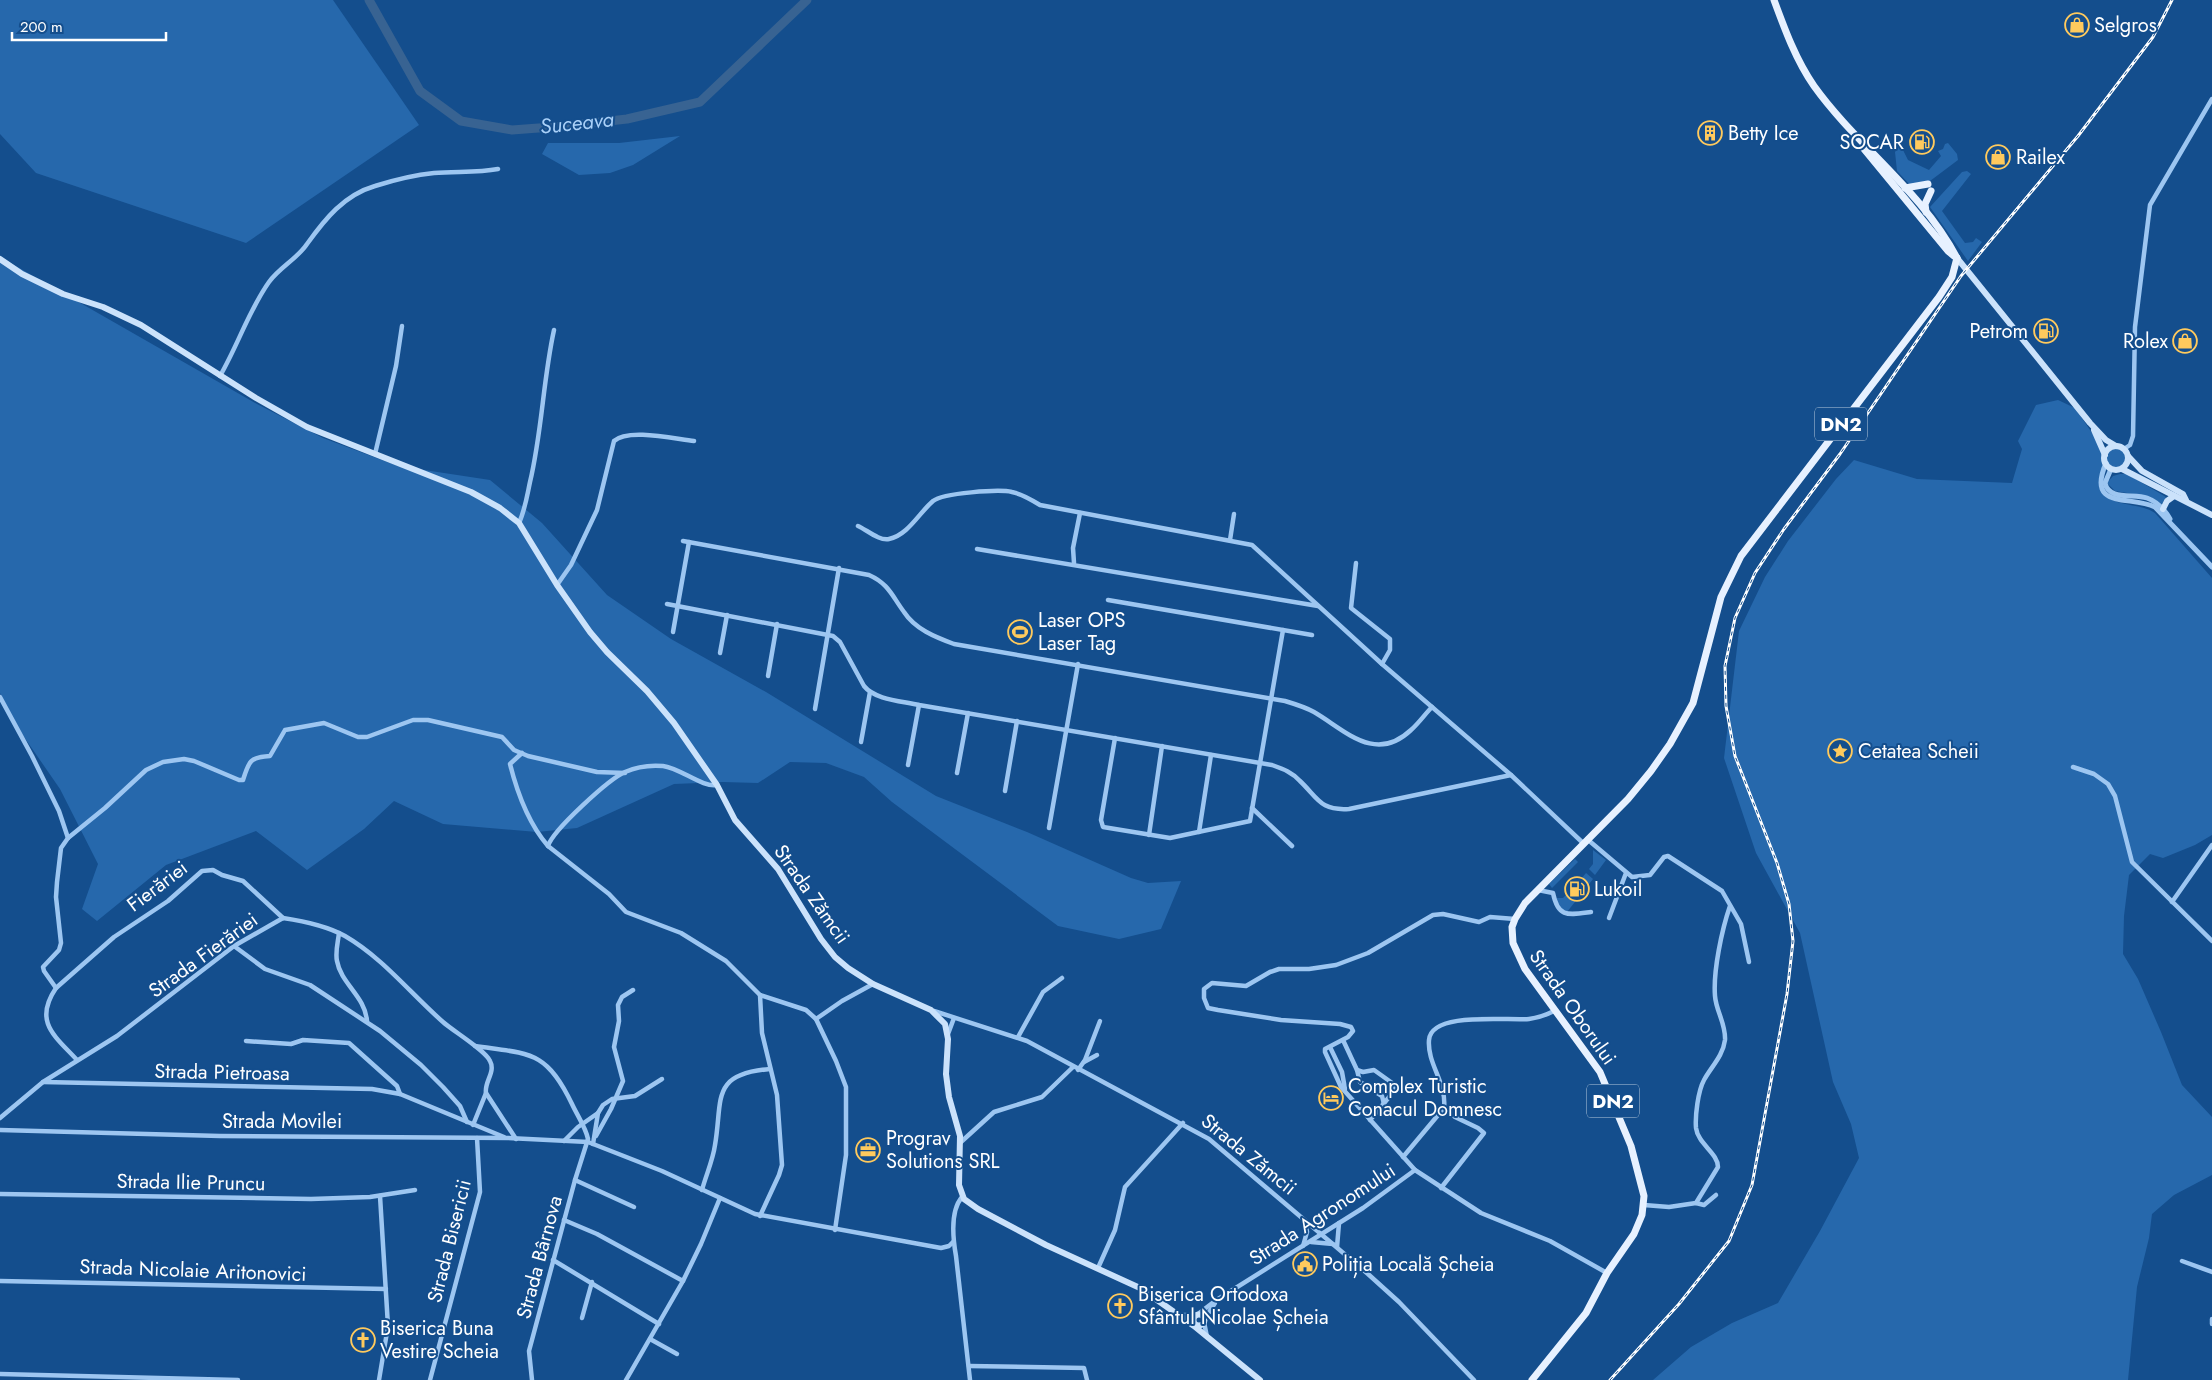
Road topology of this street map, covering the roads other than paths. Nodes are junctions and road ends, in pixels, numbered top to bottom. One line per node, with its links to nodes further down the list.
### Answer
1 (1774, 0): 3 (main road)
2 (2212, 98): 15 (street)
3 (1836, 113): 5 (main road); 7 (main road)
4 (498, 169): 11 (street)
5 (1905, 188): 6 (main road); 6 (main road)
6 (1927, 215): 7 (main road)
7 (1957, 258): 12 (main road); 77 (main road, DN2)
8 (0, 259): 11 (main road)
9 (402, 326): 16 (street)
10 (554, 330): 26 (street)
11 (220, 376): 16 (main road)
12 (2090, 422): 14 (main road); 18 (main road)
13 (694, 441): 35 (street)
14 (2116, 446): 15 (main road); 18 (main road)
15 (2124, 450): 17 (main road)
16 (375, 454): 26 (main road)
17 (2128, 456): 19 (main road); 21 (main road)
18 (2107, 463): 19 (main road); 22 (street); 27 (street)
19 (2122, 469): 20 (main road)
20 (2174, 496): 21 (main road); 22 (main road)
21 (2186, 500): 25 (main road)
22 (2163, 509): 27 (street)
23 (1080, 513): 28 (street); 29 (street); 31 (street)
24 (1234, 514): 29 (street)
25 (2212, 515)
26 (519, 523): 35 (main road, Strada Zămcii)
27 (2173, 524): 33 (street)
28 (858, 526)
29 (1230, 540): 39 (street)
30 (977, 549): 31 (street)
31 (1074, 563): 39 (street)
32 (1356, 563): 48 (street)
33 (2212, 567)
34 (840, 568): 38 (street); 44 (street); 47 (street)
35 (557, 585): 70 (main road, Strada Zămcii)
36 (1108, 600): 42 (street)
37 (667, 604): 38 (street)
38 (678, 606): 40 (street); 43 (street)
39 (1319, 606): 48 (street)
40 (727, 615): 41 (street); 46 (street)
41 (777, 624): 44 (street); 49 (street)
42 (1283, 630): 45 (street); 52 (street)
43 (673, 632)
44 (828, 633): 50 (street); 55 (street)
45 (1312, 635)
46 (720, 653)
47 (1078, 664): 52 (street); 58 (street)
48 (1382, 664): 54 (street)
49 (768, 676)
50 (870, 692): 53 (street); 60 (street)
51 (0, 697): 76 (street)
52 (1270, 697): 54 (street); 64 (street)
53 (919, 705): 56 (street); 65 (street)
54 (1432, 707): 69 (street)
55 (814, 709)
56 (968, 713): 57 (street); 68 (street)
57 (1017, 722): 58 (street); 71 (street)
58 (1067, 729): 59 (street); 73 (street)
59 (1115, 738): 61 (street); 75 (street)
60 (861, 742)
61 (1162, 746): 63 (street); 75 (street)
62 (522, 753): 67 (street); 76 (street); 79 (street)
63 (1211, 755): 64 (street); 74 (street)
64 (1259, 763): 69 (street); 72 (street)
65 (908, 765)
66 (2073, 767): 83 (street)
67 (624, 772): 70 (street); 79 (street)
68 (957, 773)
69 (1511, 775): 77 (street)
70 (717, 785): 94 (main road, Strada Zămcii)
71 (1005, 791)
72 (1252, 808): 74 (street); 80 (street)
73 (1049, 828)
74 (1198, 832): 75 (street)
75 (1148, 835)
76 (68, 838): 95 (street)
77 (1585, 841): 81 (street); 82 (main road, DN2)
78 (2212, 845): 83 (street)
79 (548, 846): 97 (street)
80 (1292, 846)
81 (1626, 873): 84 (street); 87 (street)
82 (1537, 890): 85 (street); 88 (main road, DN2)
83 (2172, 902): 90 (street)
84 (1730, 906): 92 (street); 151 (street)
85 (1590, 912)
86 (283, 918): 89 (street, Strada Fierăriei); 91 (street, Strada Fierăriei); 95 (street, Fierăriei)
87 (1609, 918)
88 (1515, 919): 99 (main road, Strada Oborului / DN2); 106 (street)
89 (339, 933): 102 (street); 108 (street, Strada Fierăriei)
90 (2212, 941)
91 (234, 946): 102 (street); 111 (street, Strada Fierăriei)
92 (1749, 962)
93 (1062, 978): 105 (street)
94 (873, 984): 98 (main road, Strada Zămcii); 101 (street)
95 (56, 988): 111 (street)
96 (633, 990): 122 (street)
97 (760, 994): 101 (street); 114 (street)
98 (931, 1010): 100 (street, Strada Zămcii); 104 (main road, Strada Zămcii)
99 (1554, 1011): 124 (street); 152 (main road, Strada Oborului / DN2)
100 (954, 1018): 104 (street); 105 (street, Strada Zămcii)
101 (816, 1019): 158 (street)
102 (366, 1021): 128 (street)
103 (1100, 1021): 112 (street)
104 (948, 1035): 138 (main road)
105 (1018, 1037): 113 (street, Strada Zămcii)
106 (1343, 1040): 109 (street); 116 (street)
107 (246, 1041): 121 (street, Strada Pietroasa)
108 (473, 1046): 120 (street, Strada Fierăriei); 130 (street)
109 (1330, 1047): 119 (street); 119 (street, Strada Agronomului)
110 (1097, 1055): 112 (street)
111 (77, 1060): 118 (street, Strada Fierăriei)
112 (1084, 1062): 115 (street)
113 (1073, 1067): 115 (street, Strada Zămcii); 138 (street)
114 (770, 1069): 145 (street); 154 (street)
115 (1078, 1070): 129 (street, Strada Zămcii)
116 (1358, 1070): 123 (street); 123 (street)
117 (662, 1079): 122 (street)
118 (43, 1082): 121 (street, Strada Pietroasa); 126 (street, Strada Fierăriei)
119 (1345, 1089): 127 (street, Strada Agronomului)
120 (486, 1093): 131 (street); 136 (street)
121 (400, 1094): 128 (street, Strada Pietroasa)
122 (616, 1098): 125 (street); 133 (street)
123 (1384, 1104): 127 (street)
124 (1444, 1108): 140 (street, Strada Agronomului); 143 (street)
125 (598, 1113): 130 (street); 133 (street)
126 (0, 1118)
127 (1370, 1120): 140 (street, Strada Agronomului)
128 (467, 1122): 131 (street, Strada Pietroasa)
129 (1183, 1123): 156 (street, Strada Zămcii); 166 (street)
130 (581, 1124): 137 (street); 139 (street)
131 (473, 1125): 135 (street, Strada Pietroasa)
132 (0, 1130): 134 (street, Strada Movilei)
133 (596, 1136): 139 (street, Strada Bârnova)
134 (477, 1138): 135 (street, Strada Movilei); 187 (street, Strada Bisericii)
135 (508, 1138): 136 (street, Strada Movilei)
136 (516, 1139): 137 (street, Strada Movilei)
137 (564, 1141): 139 (street, Strada Movilei)
138 (961, 1142): 149 (main road)
139 (591, 1143): 142 (street, Strada Bârnova); 145 (street, Strada Movilei)
140 (1402, 1157): 141 (street, Strada Agronomului)
141 (1415, 1170): 143 (street, Strada Agronomului); 157 (street, Strada Agronomului)
142 (575, 1180): 153 (street); 155 (street, Strada Bârnova)
143 (1441, 1188): 168 (street, Strada Agronomului)
144 (415, 1190): 148 (street, Strada Ilie Pruncu)
145 (702, 1190): 150 (street, Strada Movilei)
146 (0, 1194): 148 (street, Strada Ilie Pruncu)
147 (1716, 1195): 151 (street)
148 (380, 1196): 172 (street)
149 (962, 1197): 160 (street); 166 (main road)
150 (720, 1198): 154 (street, Strada Movilei); 170 (street)
151 (1696, 1203): 152 (street)
152 (1644, 1205): 168 (main road, Strada Oborului / DN2)
153 (634, 1207)
154 (760, 1216): 158 (street, Strada Movilei)
155 (564, 1220): 164 (street, Strada Bârnova); 170 (street)
156 (1305, 1221): 159 (street, Strada Zămcii); 162 (street)
157 (1339, 1223): 159 (street, Strada Agronomului); 163 (street)
158 (835, 1230): 160 (street, Strada Movilei)
159 (1322, 1234): 161 (street, Strada Agronomului); 163 (street, Strada Zămcii)
160 (953, 1242): 183 (street)
161 (1309, 1242): 162 (street, Strada Agronomului); 163 (street)
162 (1303, 1246): 173 (street, Strada Agronomului)
163 (1336, 1246): 193 (street, Strada Zămcii)
164 (553, 1260): 171 (street); 188 (street, Strada Bârnova)
165 (2182, 1261): 167 (street)
166 (1098, 1268): 174 (main road)
167 (2212, 1272)
168 (1607, 1273): 194 (main road, Strada Oborului / DN2)
169 (0, 1281): 172 (street, Strada Nicolaie Aritonovici)
170 (682, 1281): 178 (street)
171 (592, 1282): 175 (street); 178 (street)
172 (386, 1289): 186 (street)
173 (1219, 1299): 177 (street, Strada Agronomului); 177 (street, Strada Agronomului)
174 (1179, 1315): 177 (main road); 177 (street)
175 (582, 1318)
176 (2212, 1319): 179 (street)
177 (1198, 1321): 180 (main road); 180 (street)
178 (659, 1324): 181 (street)
179 (2212, 1324)
180 (1207, 1337): 192 (main road)
181 (650, 1339): 182 (street); 189 (street)
182 (678, 1354)
183 (969, 1366): 190 (street); 191 (street)
184 (0, 1374): 185 (street)
185 (238, 1380)
186 (379, 1380)
187 (430, 1380)
188 (532, 1380)
189 (626, 1380)
190 (970, 1380)
191 (1087, 1380)
192 (1260, 1380)
193 (1474, 1380)
194 (1532, 1380)

